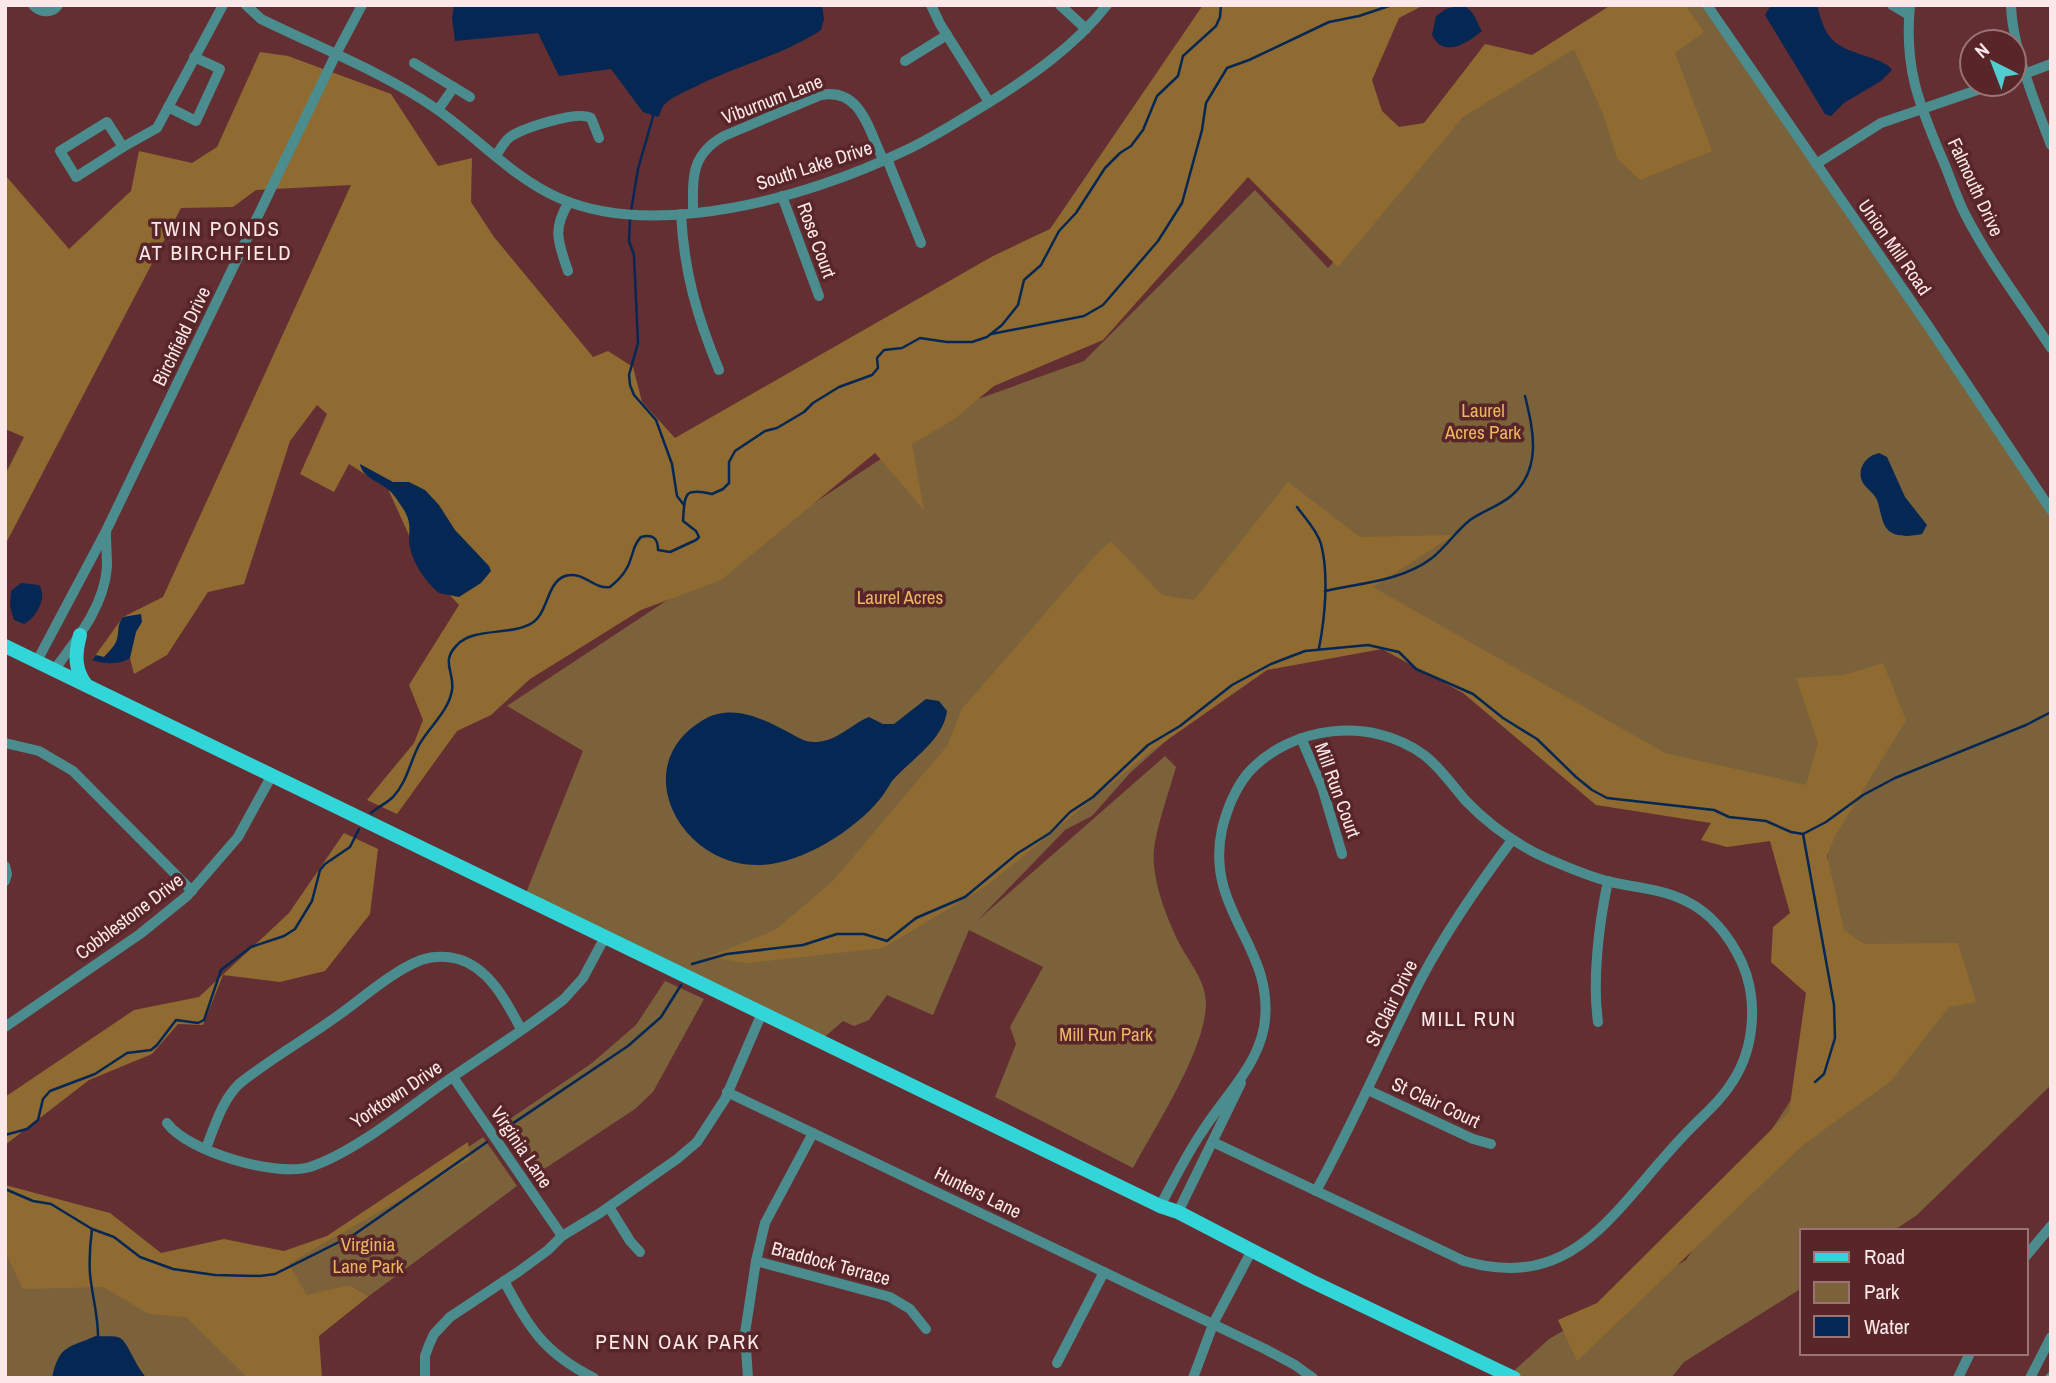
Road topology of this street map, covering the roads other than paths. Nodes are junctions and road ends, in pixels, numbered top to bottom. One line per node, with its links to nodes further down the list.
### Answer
1 (33, 5): 2 (street)
2 (58, 5)
3 (223, 5): 17 (street)
4 (246, 5): 16 (street, South Lake Drive)
5 (362, 5): 16 (street, Birchfield Drive)
6 (931, 5): 15 (street)
7 (1060, 5): 14 (street)
8 (1107, 5): 14 (street, South Lake Drive)
9 (1707, 5): 35 (street, Union Mill Road)
10 (1892, 5): 12 (street)
11 (2011, 5): 13 (street)
12 (1910, 10): 28 (street, Falmouth Drive)
13 (2015, 28)
14 (1086, 29): 26 (street, South Lake Drive)
15 (947, 36): 18 (street); 26 (street)
16 (335, 55): 29 (street, South Lake Drive); 45 (street, Birchfield Drive)
17 (194, 57): 27 (street); 27 (street)
18 (905, 61)
19 (414, 63): 23 (street)
20 (2051, 64): 21 (street)
21 (2028, 73)
22 (2028, 80): 31 (street)
23 (454, 88): 25 (street); 29 (street)
24 (1958, 96): 28 (street)
25 (470, 97)
26 (989, 102): 34 (street, South Lake Drive)
27 (169, 107): 32 (street)
28 (1921, 107): 35 (street); 42 (street, Falmouth Drive)
29 (438, 110): 33 (street, South Lake Drive)
30 (599, 138): 33 (street)
31 (2051, 145)
32 (122, 147): 32 (street)
33 (496, 156): 37 (street, South Lake Drive)
34 (885, 160): 36 (street, South Lake Drive); 38 (street, Viburnum Lane); 39 (street, Viburnum Lane)
35 (1816, 164): 44 (street, Union Mill Road)
36 (782, 196): 38 (street, South Lake Drive); 41 (street, Rose Court)
37 (569, 202): 38 (street, South Lake Drive); 40 (street)
38 (687, 214): 43 (street, Viburnum Lane)
39 (920, 243)
40 (568, 271)
41 (819, 296)
42 (2051, 348)
43 (719, 370)
44 (2051, 510)
45 (106, 531): 46 (street, Birchfield Drive); 48 (street, Birchfield Drive)
46 (80, 635): 49 (street, Birchfield Drive); 50 (main road)
47 (5, 646): 48 (main road)
48 (37, 661): 49 (main road)
49 (54, 670): 50 (main road)
50 (86, 687): 53 (main road)
51 (1301, 738): 54 (street); 55 (street, Mill Run Court); 66 (street)
52 (5, 743): 59 (street)
53 (272, 775): 59 (street, Cobblestone Drive); 60 (main road)
54 (1512, 840): 58 (street); 67 (street, St Clair Drive)
55 (1342, 854)
56 (5, 866): 57 (street)
57 (5, 881)
58 (1608, 881): 62 (street); 74 (street)
59 (192, 891): 63 (street, Cobblestone Drive)
60 (605, 937): 61 (main road); 64 (street, Yorktown Drive)
61 (762, 1013): 68 (street); 75 (main road)
62 (1598, 1022)
63 (5, 1027)
64 (521, 1029): 65 (street, Yorktown Drive); 73 (street)
65 (453, 1077): 73 (street, Yorktown Drive); 79 (street, Virginia Lane)
66 (1242, 1077): 71 (street); 75 (street)
67 (1368, 1090): 72 (street, St Clair Court); 74 (street, St Clair Drive)
68 (727, 1092): 70 (street, Hunters Lane); 76 (street)
69 (167, 1123): 73 (street, Yorktown Drive)
70 (813, 1133): 83 (street); 84 (street, Hunters Lane)
71 (1213, 1142): 74 (street); 77 (street)
72 (1491, 1144)
73 (206, 1148)
74 (1317, 1191)
75 (1160, 1206): 77 (main road)
76 (609, 1207): 79 (street); 81 (street)
77 (1178, 1212): 80 (main road)
78 (2051, 1226): 82 (street)
79 (562, 1236): 85 (street)
80 (1252, 1250): 86 (street); 96 (main road)
81 (640, 1252)
82 (2028, 1254)
83 (756, 1261): 87 (street, Braddock Terrace); 93 (street)
84 (1104, 1272): 86 (street, Hunters Lane); 90 (street)
85 (504, 1281): 91 (street); 92 (street)
86 (1213, 1326): 94 (street); 95 (street, Hunters Lane)
87 (926, 1329)
88 (2051, 1337): 98 (street)
89 (1969, 1355): 97 (street)
90 (1056, 1363)
91 (425, 1378)
92 (594, 1378)
93 (748, 1378)
94 (1193, 1378)
95 (1312, 1378)
96 (1514, 1378)
97 (1958, 1378)
98 (2030, 1378)

